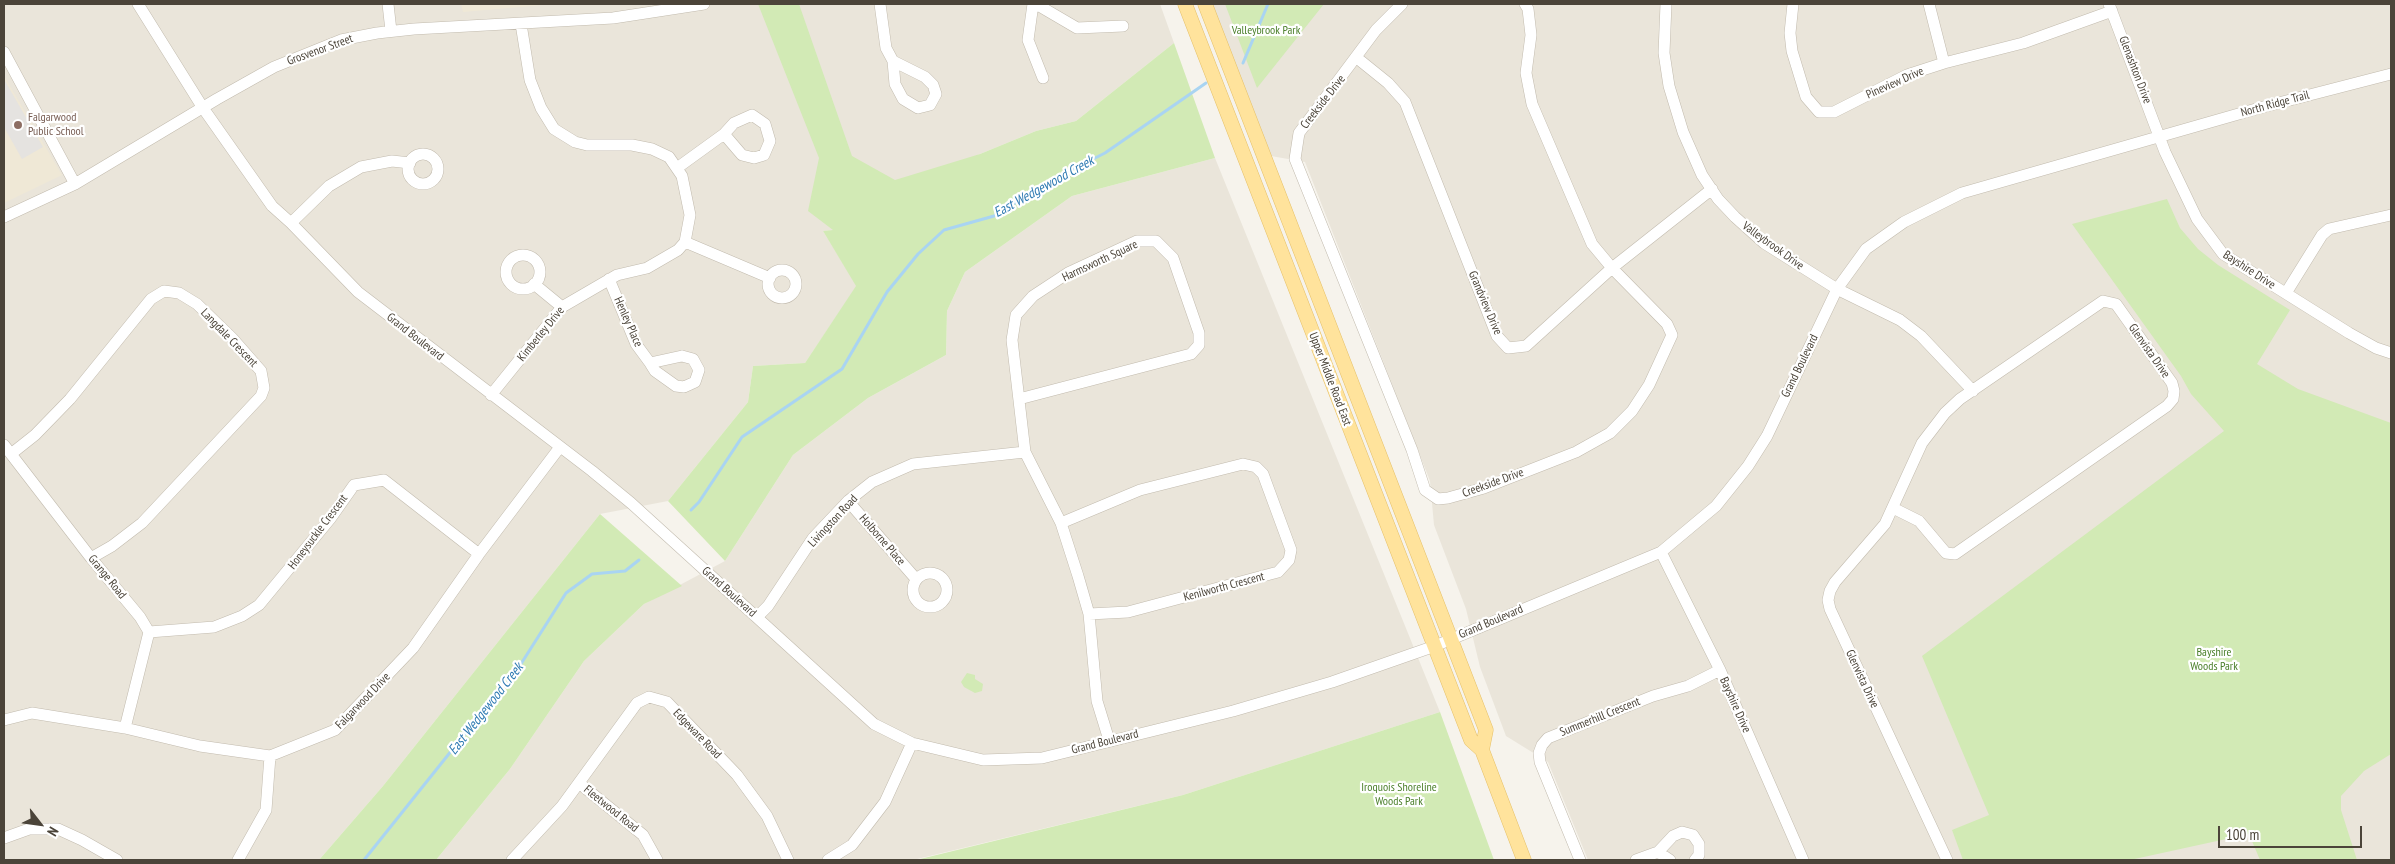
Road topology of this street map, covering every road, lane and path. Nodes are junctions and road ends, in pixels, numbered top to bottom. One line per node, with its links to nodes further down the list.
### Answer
1 (138, 4): 23 (street, Grand Boulevard)
2 (388, 4): 16 (street)
3 (704, 4): 14 (street, Grosvenor Street)
4 (880, 4): 19 (street)
5 (1034, 4): 15 (street); 22 (street)
6 (1185, 4): 60 (main road, Upper Middle Road East)
7 (1206, 4): 59 (main road, Upper Middle Road East)
8 (1402, 4): 18 (street, Creekside Drive)
9 (1525, 4): 34 (street, Creekside Drive)
10 (1666, 4): 29 (street, Valleybrook Drive)
11 (1793, 4): 20 (street, Pineview Drive)
12 (1929, 4): 20 (street)
13 (2111, 7): 20 (street, Pineview Drive); 25 (street, Glenashton Drive)
14 (521, 24): 16 (street, Grosvenor Street); 27 (street)
15 (1123, 26)
16 (390, 31): 23 (street, Grosvenor Street)
17 (4, 52): 28 (street)
18 (1357, 58): 34 (street, Grandview Drive); 34 (street, Creekside Drive)
19 (893, 61)
20 (1944, 63)
21 (2391, 74): 25 (street, North Ridge Trail)
22 (1043, 78)
23 (203, 108): 28 (street, Grosvenor Street); 32 (street, Grand Boulevard)
24 (724, 134): 27 (street)
25 (2160, 136): 38 (street, Grand Boulevard); 39 (street, Bayshire Drive)
26 (410, 163): 32 (street)
27 (677, 168): 33 (street)
28 (76, 184): 31 (street, Grosvenor Street)
29 (1712, 189): 34 (street, Grandview Drive); 38 (street, Valleybrook Drive)
30 (2391, 215): 39 (street)
31 (4, 217)
32 (291, 223): 44 (street, Grand Boulevard)
33 (685, 242): 35 (street); 36 (street, Kimberley Drive)
34 (1612, 268)
35 (770, 278)
36 (609, 279): 40 (street, Kimberley Drive); 42 (street, Henley Place)
37 (534, 284): 40 (street)
38 (1837, 289): 43 (street, Valleybrook Drive); 52 (street, Grand Boulevard)
39 (2286, 294): 41 (street, Bayshire Drive)
40 (562, 307): 44 (street, Kimberley Drive)
41 (2391, 353)
42 (650, 363)
43 (1973, 391): 50 (street, Glenvista Drive); 50 (street, Glenvista Drive)
44 (492, 395): 46 (street, Grand Boulevard)
45 (1019, 399): 45 (street, Harmsworth Square); 48 (street, Harmsworth Square)
46 (560, 447): 53 (street, Falgarwood Drive); 57 (street, Grand Boulevard)
47 (7, 450): 54 (street, Grange Road); 54 (street, Langdale Crescent)
48 (1025, 452): 49 (street, Livingston Road); 51 (street, Harmsworth Square)
49 (848, 501): 55 (street, Holborne Place); 57 (street, Livingston Road)
50 (1893, 508): 83 (street, Glenvista Drive)
51 (1061, 523): 56 (street, Harmsworth Square); 56 (street, Kenilworth Crescent)
52 (1661, 552): 59 (street, Grand Boulevard); 61 (street, Bayshire Drive)
53 (479, 554): 58 (street, Honeysuckle Crescent); 67 (street, Falgarwood Drive)
54 (91, 558): 58 (street, Grange Road)
55 (916, 579)
56 (1089, 614): 64 (street, Harmsworth Square)
57 (758, 618): 65 (street, Grand Boulevard)
58 (149, 632): 63 (street)
59 (1450, 640): 60 (street, Grand Boulevard); 66 (main road, Upper Middle Road East)
60 (1435, 646): 64 (street, Grand Boulevard); 66 (main road, Upper Middle Road East)
61 (1720, 670): 78 (street, Summerhill Crescent); 82 (street, Bayshire Drive)
62 (4, 720): 63 (street, Falgarwood Drive)
63 (125, 728): 67 (street, Falgarwood Drive)
64 (1109, 740): 65 (street, Grand Boulevard)
65 (912, 743): 76 (street)
66 (1482, 750): 77 (main road, Upper Middle Road East)
67 (270, 756): 72 (street)
68 (579, 783): 73 (street, Edgeware Road); 74 (street, Fleetwood Road); 75 (street, Edgeware Road)
69 (4, 838): 71 (street)
70 (1658, 852): 79 (street); 80 (street); 81 (street)
71 (117, 860)
72 (238, 860)
73 (512, 860)
74 (657, 860)
75 (788, 860)
76 (828, 860)
77 (1524, 860)
78 (1580, 860)
79 (1636, 860)
80 (1670, 860)
81 (1695, 860)
82 (1803, 860)
83 (1947, 860)

